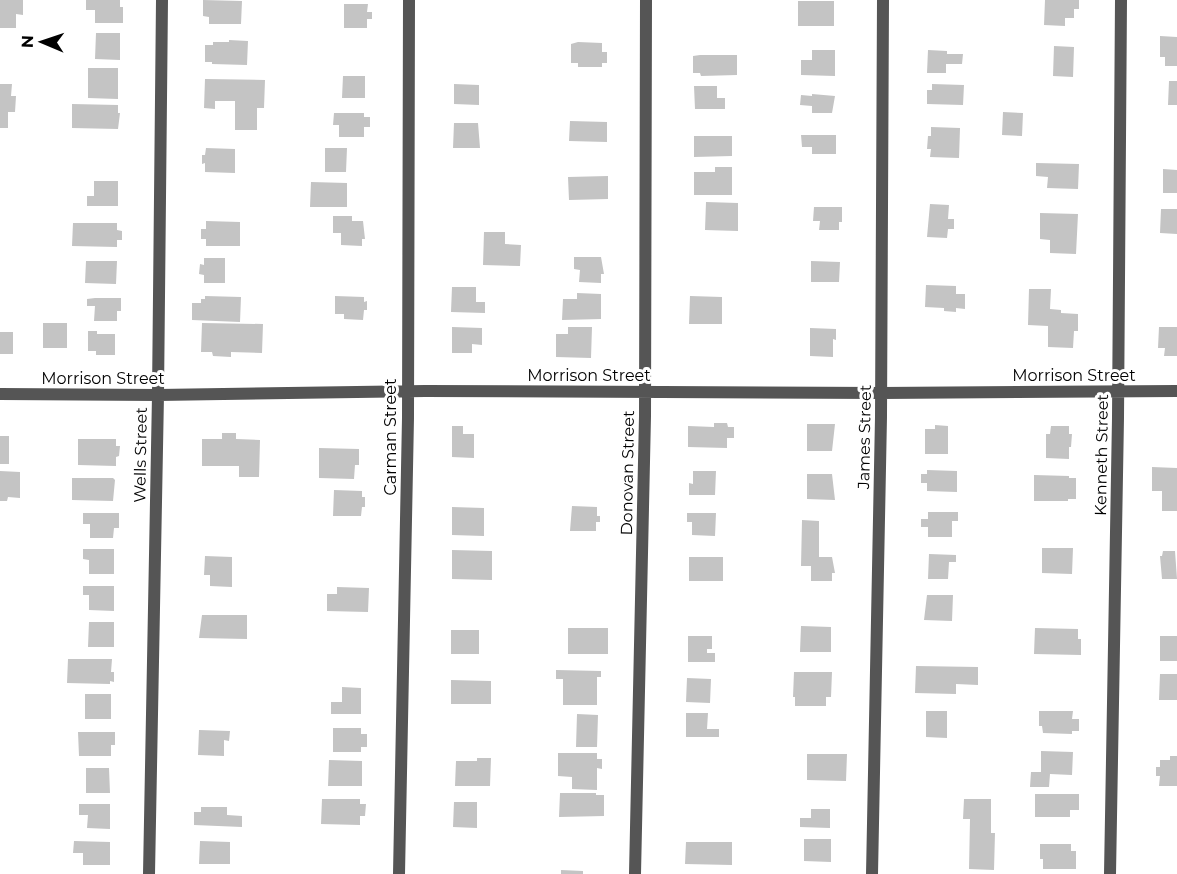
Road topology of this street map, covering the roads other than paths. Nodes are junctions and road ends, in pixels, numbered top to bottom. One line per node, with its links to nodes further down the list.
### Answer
1 (162, 0): 12 (street, Wells Street)
2 (409, 0): 6 (street, Carman Street)
3 (646, 0): 9 (street, Donovan Street)
4 (883, 0): 10 (street, James Street)
5 (1121, 0): 7 (street, Kenneth Street)
6 (407, 391): 9 (street, Morrison Street); 12 (street, Morrison Street); 14 (street, Carman Street)
7 (1118, 391): 8 (street, Morrison Street); 10 (street, Morrison Street); 17 (street, Kenneth Street)
8 (1177, 391)
9 (644, 393): 10 (street, Morrison Street); 15 (street, Donovan Street)
10 (881, 393): 16 (street, James Street)
11 (0, 394): 12 (street, Morrison Street)
12 (158, 394): 13 (street, Wells Street)
13 (149, 874)
14 (399, 874)
15 (635, 874)
16 (872, 874)
17 (1110, 874)

